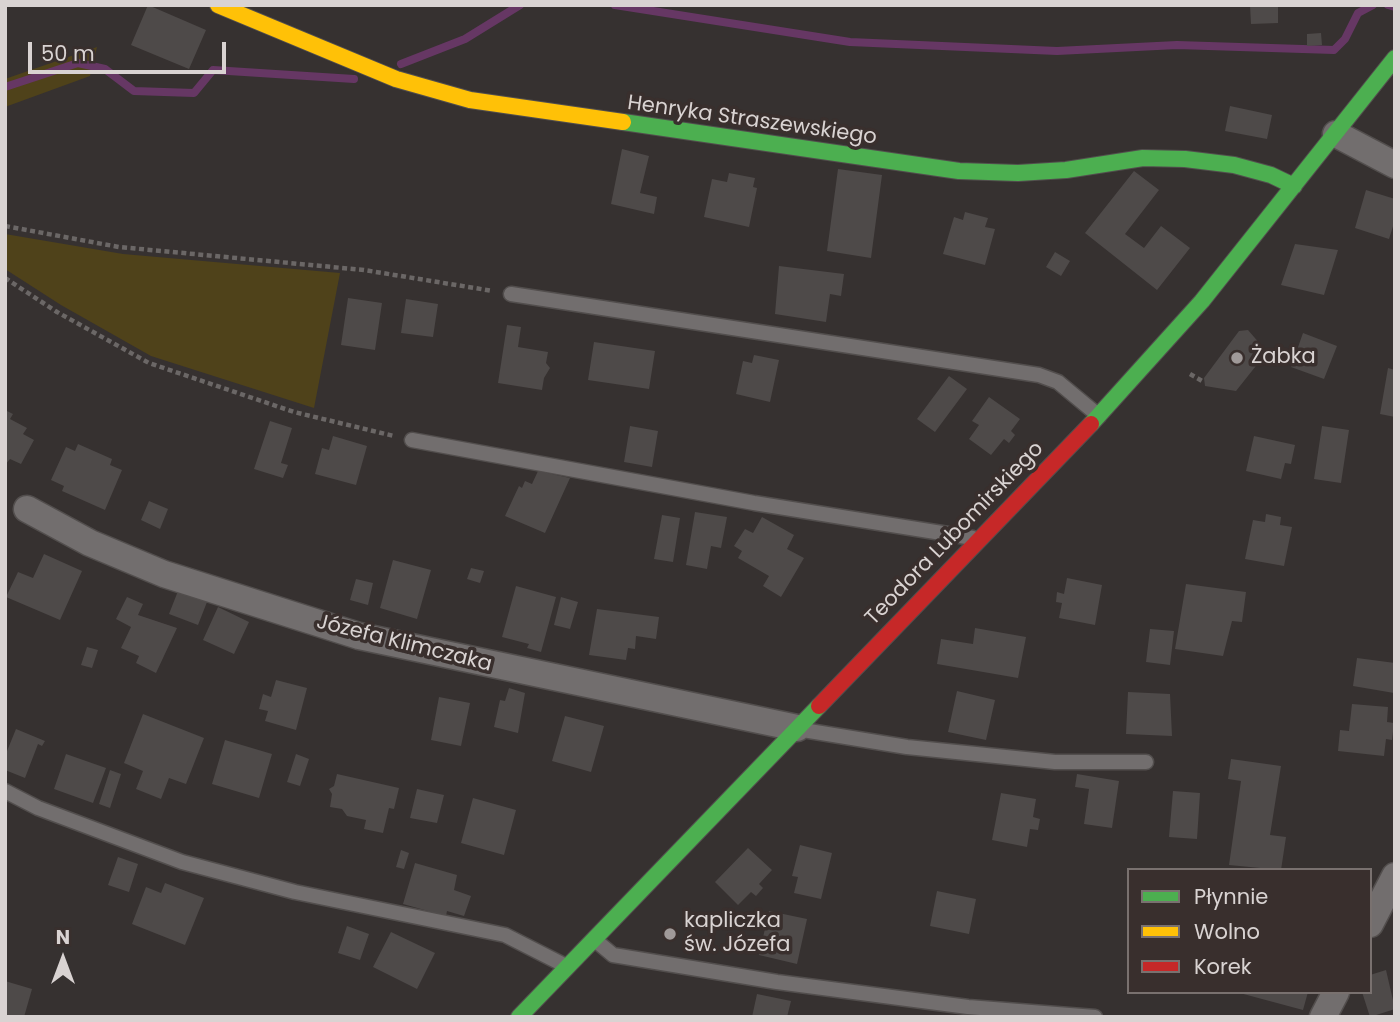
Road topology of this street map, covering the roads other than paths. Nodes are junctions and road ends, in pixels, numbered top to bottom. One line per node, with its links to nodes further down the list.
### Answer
1 (218, 5): 5 (main road, Henryka Straszewskiego)
2 (1395, 58): 3 (main road, Teodora Lubomirskiego)
3 (1336, 134): 4 (street); 5 (main road, Teodora Lubomirskiego)
4 (1395, 165)
5 (1294, 186): 7 (main road, Teodora Lubomirskiego)
6 (511, 294): 7 (lane)
7 (1099, 416): 10 (main road, Teodora Lubomirskiego)
8 (412, 440): 10 (lane)
9 (27, 509): 11 (street, Józefa Klimczaka)
10 (980, 538): 11 (main road, Teodora Lubomirskiego)
11 (797, 729): 12 (lane); 16 (main road, Teodora Lubomirskiego)
12 (1146, 762)
13 (5, 791): 17 (lane)
14 (1395, 876): 15 (street)
15 (1372, 920)
16 (594, 939): 17 (main road, Teodora Lubomirskiego); 20 (lane)
17 (567, 967): 19 (main road, Teodora Lubomirskiego)
18 (1335, 994): 21 (street)
19 (519, 1017)
20 (1095, 1017)
21 (1323, 1017)

